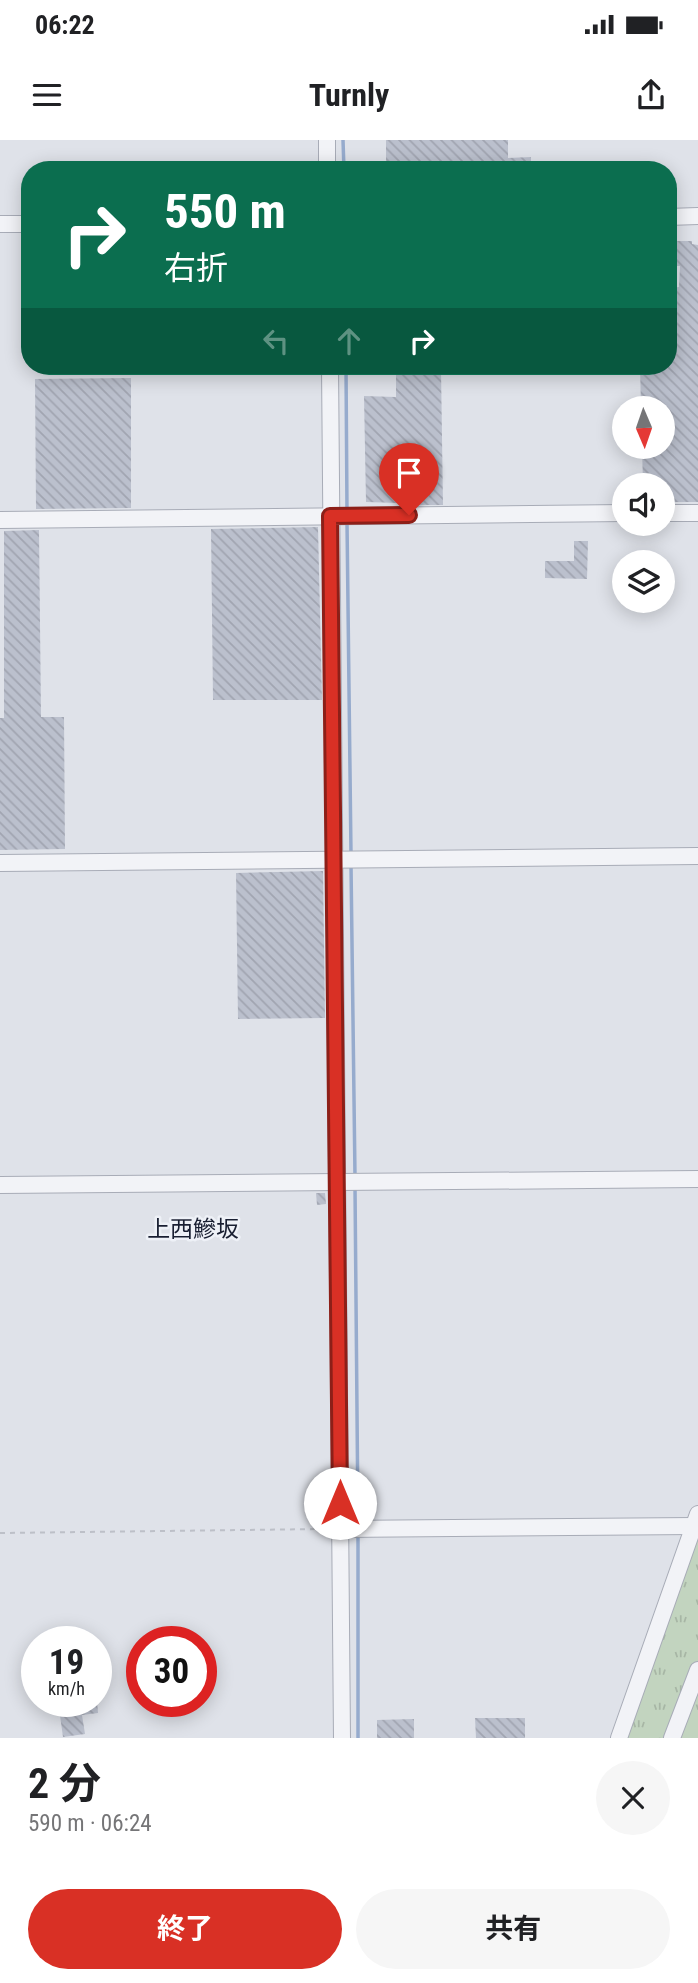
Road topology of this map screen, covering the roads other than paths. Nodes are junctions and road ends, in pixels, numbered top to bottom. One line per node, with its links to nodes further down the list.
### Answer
1 (327, 140): 2 (street)
2 (327, 161)
3 (677, 216): 4 (street)
4 (698, 216)
5 (0, 224): 6 (street)
6 (21, 224)
7 (331, 375): 11 (street)
8 (612, 513): 11 (street)
9 (675, 513): 10 (street)
10 (698, 513)
11 (342, 516): 12 (street); 14 (street)
12 (0, 520)
13 (698, 856): 14 (street)
14 (345, 860): 15 (street); 17 (street)
15 (0, 863)
16 (698, 1179): 17 (street)
17 (348, 1181): 18 (street); 20 (street)
18 (0, 1185)
19 (696, 1520): 20 (street); 23 (street)
20 (352, 1529): 22 (street)
21 (698, 1670): 24 (street)
22 (342, 1738)
23 (619, 1738)
24 (672, 1738)

